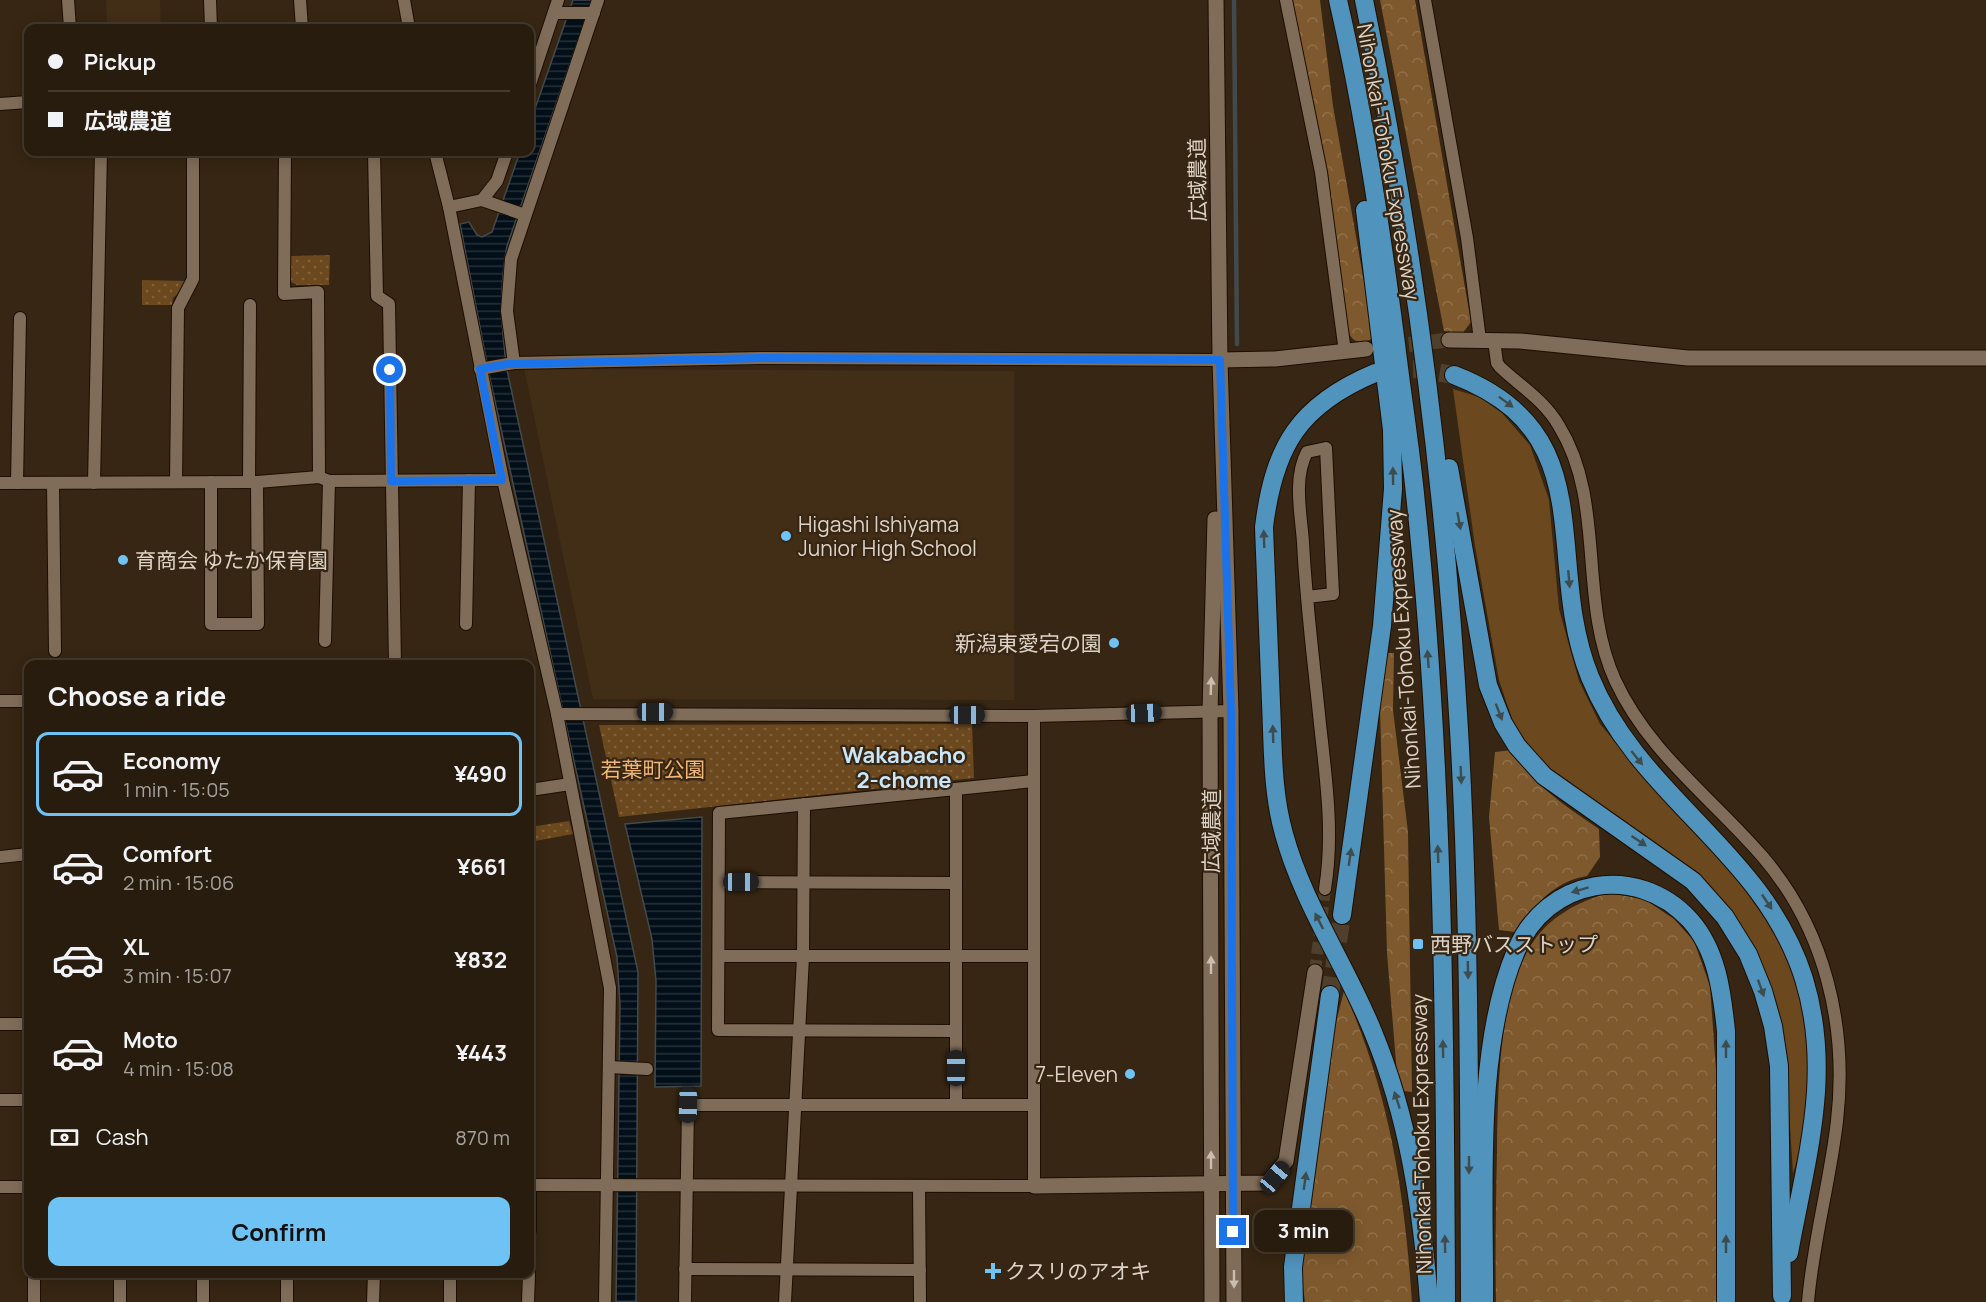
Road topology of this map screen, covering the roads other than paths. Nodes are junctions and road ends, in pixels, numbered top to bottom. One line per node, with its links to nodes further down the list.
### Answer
1 (68, 0): 14 (street)
2 (210, 0): 15 (street)
3 (300, 0): 16 (street)
4 (404, 0): 17 (street)
5 (558, 0): 12 (street)
6 (598, 0): 13 (street)
7 (1216, 0): 39 (street, 広域農道)
8 (1286, 0): 37 (street)
9 (1338, 0): 18 (highway, Nihonkai-Tohoku Expressway)
10 (1364, 0): 31 (highway, Nihonkai-Tohoku Expressway)
11 (1425, 0): 35 (street)
12 (558, 13): 13 (street); 19 (street)
13 (591, 13): 30 (street)
14 (70, 24)
15 (212, 24)
16 (302, 24)
17 (408, 24)
18 (1347, 41): 77 (highway, one-way to 18); 131 (highway, Nihonkai-Tohoku Expressway, one-way to 18)
19 (534, 74)
20 (24, 102): 21 (street)
21 (0, 104)
22 (101, 156): 54 (street)
23 (193, 156): 48 (street)
24 (285, 156): 44 (street)
25 (374, 156): 47 (street)
26 (436, 156): 29 (street)
27 (506, 156): 28 (street)
28 (482, 200): 29 (street); 30 (street)
29 (448, 207): 41 (street)
30 (522, 214): 40 (street)
31 (1407, 236): 115 (highway, one-way to 115); 132 (highway, Nihonkai-Tohoku Expressway, one-way to 132)
32 (250, 305): 50 (street)
33 (20, 318): 52 (street)
34 (1449, 340): 35 (street)
35 (1487, 340): 38 (street); 135 (street)
36 (1366, 349): 37 (street)
37 (1345, 352): 39 (street)
38 (1986, 358)
39 (1220, 360): 40 (street); 62 (street, 広域農道, one-way to 39); 63 (street, 広域農道)
40 (511, 363): 41 (street)
41 (483, 368): 46 (street)
42 (1376, 373): 130 (highway, one-way to 42)
43 (1454, 375): 115 (highway, one-way to 115)
44 (324, 479): 47 (street); 50 (street); 57 (street)
45 (469, 480): 46 (street); 47 (street); 56 (street)
46 (502, 480): 64 (street)
47 (391, 481): 59 (street)
48 (176, 482): 49 (street); 54 (street)
49 (211, 482): 50 (street); 50 (street)
50 (253, 482)
51 (0, 483): 52 (street)
52 (17, 483): 53 (street)
53 (53, 483): 54 (street); 58 (street)
54 (94, 483)
55 (1307, 597): 55 (street); 76 (street)
56 (466, 624)
57 (325, 640)
58 (55, 651)
59 (395, 660)
60 (24, 700): 61 (street)
61 (0, 701)
62 (1210, 711): 63 (street); 65 (street); 98 (street, 広域農道, one-way to 62)
63 (1231, 711): 99 (street, 広域農道)
64 (557, 714): 65 (street); 67 (street)
65 (1034, 716): 66 (street)
66 (1034, 781): 69 (street); 79 (street)
67 (570, 784): 68 (street); 88 (street)
68 (534, 789)
69 (956, 789): 70 (street); 75 (street)
70 (804, 804): 73 (street); 74 (street)
71 (24, 854): 72 (street)
72 (0, 857)
73 (720, 882): 74 (street); 78 (street)
74 (803, 882): 75 (street); 80 (street)
75 (956, 883): 81 (street)
76 (1325, 889)
77 (1342, 915)
78 (719, 956): 80 (street); 86 (street)
79 (1034, 956): 81 (street); 94 (street)
80 (803, 957): 81 (street); 86 (street)
81 (956, 957): 87 (street)
82 (1315, 972): 99 (street)
83 (1330, 995): 129 (highway, one-way to 83)
84 (0, 1024): 85 (street)
85 (24, 1024)
86 (800, 1030): 87 (street); 92 (street)
87 (956, 1031): 93 (street)
88 (609, 1067): 89 (street); 96 (street)
89 (647, 1069)
90 (0, 1100): 91 (street)
91 (24, 1100)
92 (794, 1105): 93 (street); 97 (street); 100 (street)
93 (956, 1105): 94 (street)
94 (1034, 1105): 102 (street)
95 (534, 1185): 96 (street)
96 (606, 1185): 100 (street); 123 (street)
97 (790, 1185): 100 (street); 101 (street); 106 (street)
98 (1211, 1185): 99 (street); 102 (street); 127 (street, 広域農道)
99 (1233, 1185): 128 (street, 広域農道, one-way to 128)
100 (686, 1186): 105 (street)
101 (919, 1186): 102 (street); 107 (street)
102 (1034, 1186)
103 (0, 1187): 104 (street)
104 (24, 1187)
105 (685, 1269): 106 (street); 124 (street)
106 (786, 1269): 107 (street); 125 (street)
107 (920, 1270): 126 (street)
108 (34, 1278): 116 (street)
109 (120, 1278): 117 (street)
110 (203, 1278): 118 (street)
111 (287, 1278): 119 (street)
112 (374, 1278): 120 (street)
113 (450, 1278): 121 (street)
114 (529, 1278): 122 (street)
115 (1782, 1299)
116 (34, 1302)
117 (120, 1302)
118 (203, 1302)
119 (287, 1302)
120 (373, 1302)
121 (450, 1302)
122 (528, 1302)
123 (606, 1302)
124 (685, 1302)
125 (785, 1302)
126 (920, 1302)
127 (1212, 1302)
128 (1234, 1302)
129 (1294, 1302)
130 (1429, 1302)
131 (1446, 1302)
132 (1470, 1302)
133 (1484, 1302): 134 (highway, one-way to 133)
134 (1726, 1302)
135 (1808, 1302)

